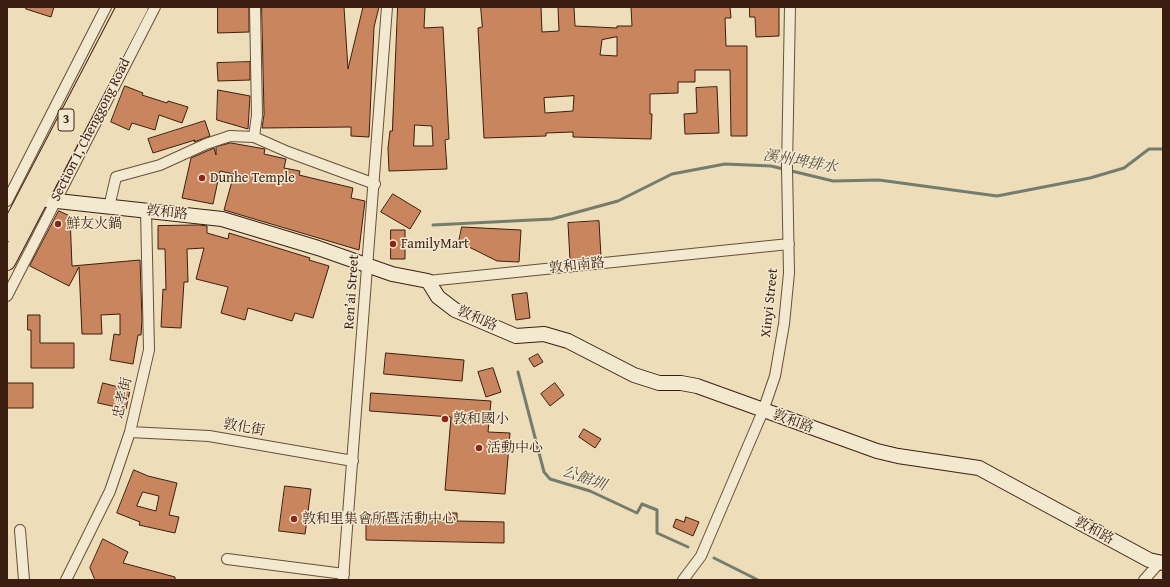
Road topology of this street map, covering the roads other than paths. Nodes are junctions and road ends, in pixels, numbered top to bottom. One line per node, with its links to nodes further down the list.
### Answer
1 (106, 7): 10 (street, Section 1, Chenggong Road)
2 (125, 7): 10 (main road, Section 1, Chenggong Road / 3)
3 (140, 7): 10 (main road, Section 1, Chenggong Road / 3)
4 (155, 7): 10 (street, Section 1, Chenggong Road)
5 (255, 7): 8 (street)
6 (387, 7): 9 (street, Ren’ai Street)
7 (790, 7): 14 (street, Xinyi Street)
8 (254, 137): 9 (street); 11 (street)
9 (375, 184): 16 (street, Ren’ai Street)
10 (24, 198): 11 (street, 敦和路); 13 (main road, Section 1, Chenggong Road / 3); 15 (main road, Section 1, Chenggong Road / 3); 18 (street, Section 1, Chenggong Road)
11 (109, 207): 12 (street, 敦和路)
12 (146, 210): 16 (street, 敦和路); 20 (street, 忠孝街)
13 (7, 233)
14 (789, 244): 17 (street, 敦和南路); 19 (street, Xinyi Street)
15 (7, 262)
16 (368, 266): 17 (street, 敦和南路); 21 (street, Ren’ai Street)
17 (428, 281): 19 (street, 敦和路)
18 (7, 296)
19 (763, 411): 24 (street, 敦和路); 28 (street, Xinyi Street)
20 (130, 432): 21 (street, 敦化街); 27 (street, 忠孝街)
21 (353, 461): 25 (street, Ren’ai Street)
22 (20, 530): 26 (street)
23 (227, 559): 25 (street)
24 (1162, 562): 29 (street)
25 (343, 577)
26 (24, 580)
27 (66, 580)
28 (683, 580)
29 (1144, 580)

